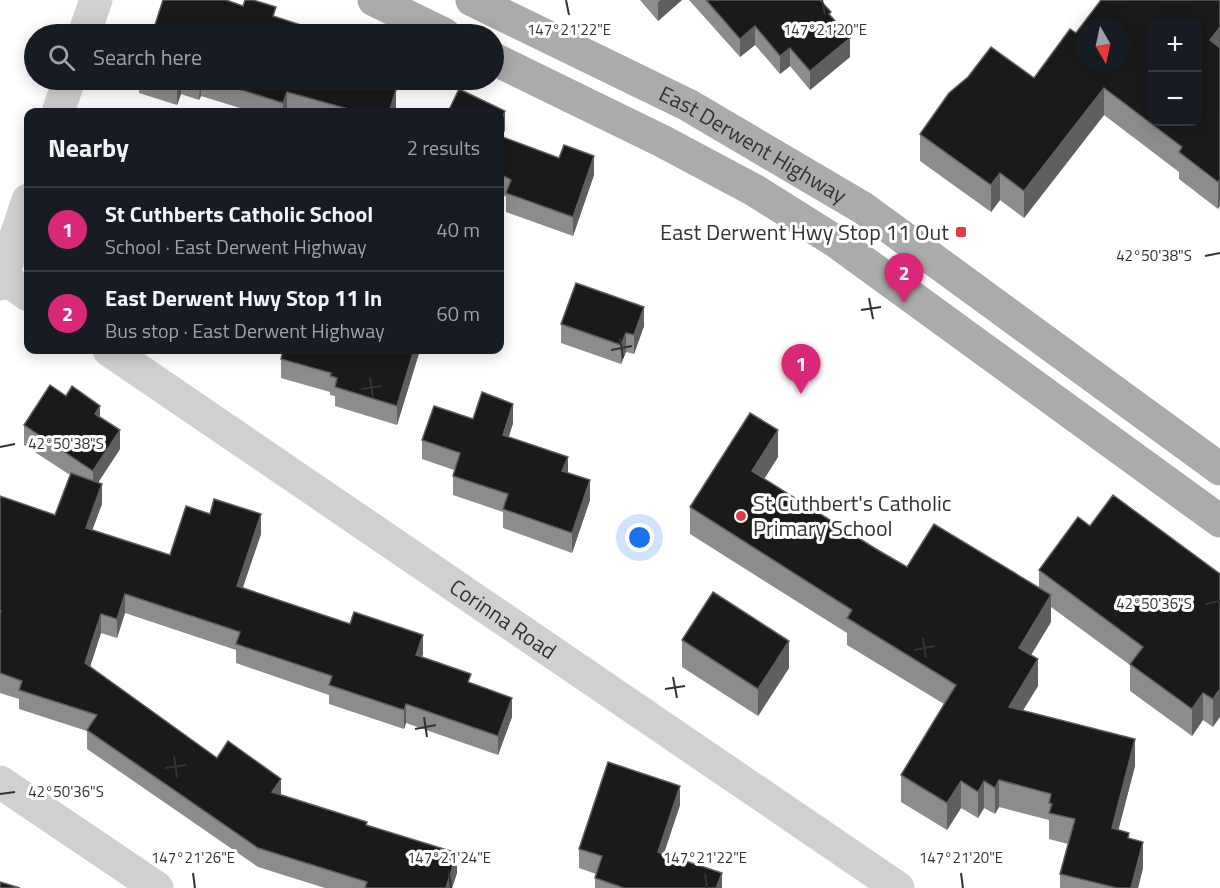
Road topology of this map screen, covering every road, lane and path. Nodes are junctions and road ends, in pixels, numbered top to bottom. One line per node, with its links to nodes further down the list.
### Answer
1 (96, 0): 4 (street)
2 (374, 0): 5 (main road)
3 (472, 0): 12 (main road, East Derwent Highway)
4 (88, 24)
5 (423, 24)
6 (504, 63): 13 (main road, East Derwent Highway)
7 (66, 90): 8 (street)
8 (59, 108)
9 (24, 217): 10 (street)
10 (8, 283)
11 (115, 354): 16 (street, Corinna Road)
12 (1220, 469)
13 (1220, 521)
14 (0, 782): 15 (street)
15 (157, 888)
16 (898, 888)

